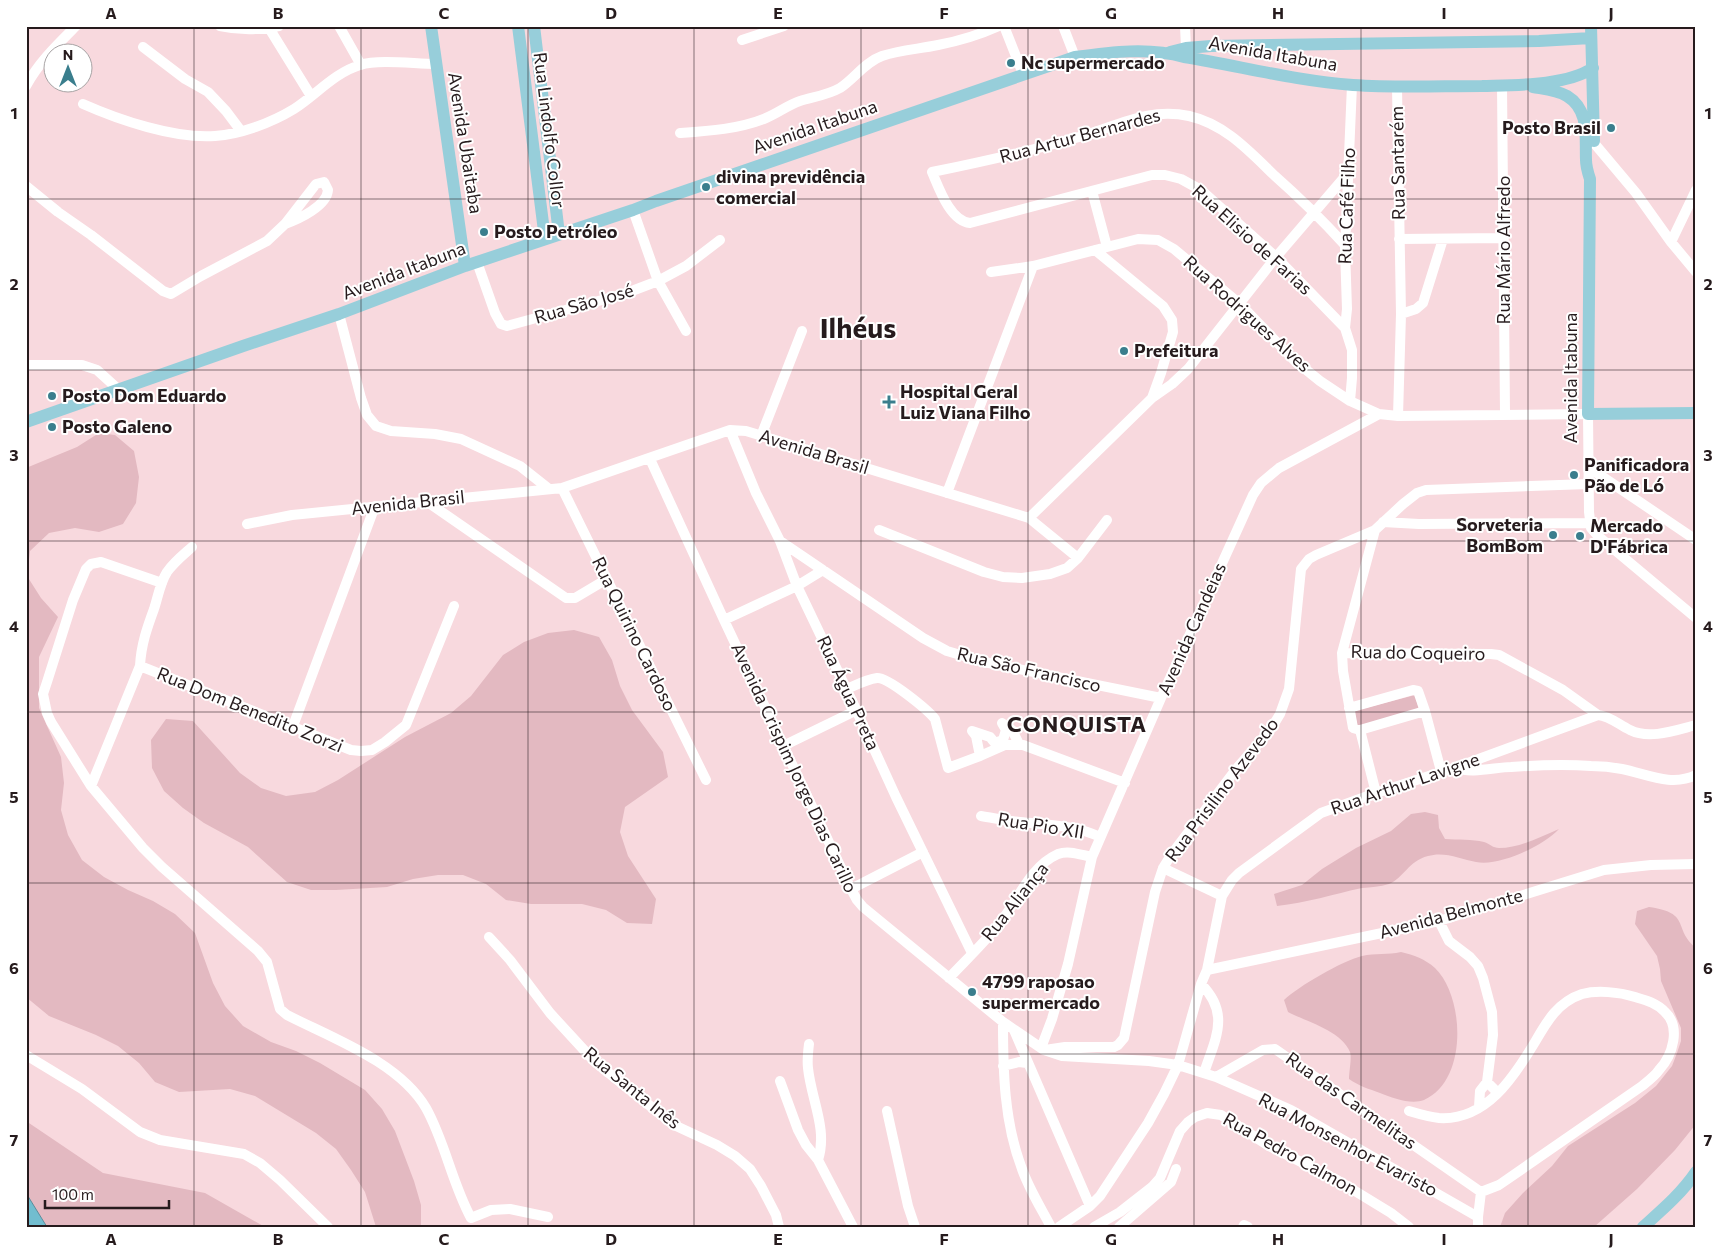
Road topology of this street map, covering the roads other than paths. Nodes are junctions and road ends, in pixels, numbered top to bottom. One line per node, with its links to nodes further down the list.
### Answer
1 (76, 26): 28 (street)
2 (220, 26): 12 (street)
3 (339, 26): 22 (street)
4 (431, 26): 21 (main road, Avenida Ubaitaba)
5 (518, 26): 47 (main road, Rua Lindolfo Collor)
6 (534, 26): 45 (main road, Rua Lindolfo Collor)
7 (784, 26): 13 (street)
8 (999, 26): 34 (street)
9 (1004, 26): 25 (street)
10 (1063, 26): 20 (street)
11 (1185, 26): 18 (street)
12 (274, 27): 31 (street)
13 (753, 31): 15 (street)
14 (1591, 32): 16 (main road); 24 (main road)
15 (742, 40)
16 (1234, 46): 18 (main road); 23 (main road)
17 (143, 47): 33 (street)
18 (1186, 48): 19 (main road)
19 (1167, 52): 20 (main road, Avenida Itabuna); 23 (main road, Avenida Itabuna)
20 (1075, 57): 25 (main road, Avenida Itabuna)
21 (436, 64): 22 (street); 56 (main road, Avenida Ubaitaba)
22 (361, 65): 31 (street)
23 (1231, 65): 26 (main road, Avenida Itabuna)
24 (1593, 68): 27 (main road, Avenida Itabuna); 35 (main road, Avenida Itabuna)
25 (1023, 74): 41 (main road, Avenida Itabuna)
26 (1352, 85): 30 (main road, Avenida Itabuna); 36 (street, Rua Café Filho)
27 (1526, 85): 29 (main road, Avenida Itabuna); 37 (main road, Avenida Itabuna)
28 (26, 86)
29 (1502, 86): 30 (main road, Avenida Itabuna); 46 (street, Rua Mário Alfredo)
30 (1397, 87): 48 (street, Rua Santarém)
31 (311, 96): 33 (street)
32 (83, 104): 33 (street)
33 (241, 131)
34 (680, 133)
35 (1594, 142): 37 (main road, Avenida Itabuna); 51 (street)
36 (1348, 173): 42 (street); 52 (street, Rua Café Filho)
37 (1590, 179): 73 (main road, Avenida Itabuna)
38 (26, 186): 44 (street)
39 (1696, 190): 51 (street)
40 (1092, 191): 43 (street, Rua Elisio de Farias); 53 (street); 55 (street, Rua Elisio de Farias)
41 (633, 210): 45 (main road, Avenida Itabuna); 60 (street)
42 (1314, 212): 43 (street, Rua Artur Bernardes); 52 (street, Rua Artur Bernardes); 55 (street)
43 (975, 222)
44 (285, 224)
45 (558, 234): 47 (main road, Avenida Itabuna)
46 (1504, 238): 49 (street, Rua Santarém); 72 (street, Rua Mário Alfredo)
47 (545, 239): 56 (main road, Avenida Itabuna)
48 (1399, 239): 49 (street, Rua Santarém); 63 (street, Rua Santarém)
49 (1443, 239): 63 (street)
50 (720, 240): 60 (street, Rua São José)
51 (1671, 242): 59 (street)
52 (1345, 245): 64 (street, Rua Café Filho)
53 (1107, 247): 54 (street, Rua Rodrigues Alves); 61 (street, Rua Rodrigues Alves)
54 (1095, 250): 57 (street, Rua Rodrigues Alves); 69 (street)
55 (1276, 257): 61 (street); 64 (street, Rua Elisio de Farias)
56 (471, 264): 60 (street, Rua São José); 62 (main road, Avenida Itabuna)
57 (1033, 266): 58 (street, Rua Rodrigues Alves); 84 (street)
58 (991, 272)
59 (1696, 272)
60 (658, 282): 66 (street)
61 (1240, 304): 69 (street); 70 (street, Rua Rodrigues Alves)
62 (339, 314): 68 (main road, Avenida Itabuna); 83 (street)
63 (1401, 314): 75 (street, Rua Santarém)
64 (1345, 328): 70 (street)
65 (802, 331): 78 (street)
66 (686, 332)
67 (26, 365): 68 (street)
68 (119, 390): 76 (main road, Avenida Itabuna)
69 (1152, 398): 87 (street)
70 (1350, 401): 71 (street, Rua Rodrigues Alves)
71 (1379, 414): 75 (street, Rua Rodrigues Alves); 108 (street, Avenida Candeias)
72 (1505, 414): 73 (street, Rua Rodrigues Alves); 75 (street, Rua Rodrigues Alves)
73 (1588, 414): 74 (main road); 80 (street, Avenida Itabuna)
74 (1696, 414)
75 (1398, 416)
76 (26, 422)
77 (730, 430): 78 (street, Avenida Brasil); 79 (street, Avenida Brasil); 95 (street, Rua Água Preta)
78 (761, 436): 84 (street, Avenida Brasil)
79 (650, 459): 82 (street, Avenida Brasil); 104 (street, Avenida Crispim Jorge Dias Carillo)
80 (1588, 467): 81 (street, Avenida Itabuna); 94 (street)
81 (1588, 484): 89 (street); 90 (street, Avenida Itabuna)
82 (562, 488): 83 (street, Avenida Brasil); 99 (street, Rua Quirino Cardoso)
83 (549, 489): 85 (street, Avenida Brasil)
84 (947, 493): 87 (street, Avenida Brasil)
85 (426, 501): 86 (street, Avenida Brasil); 99 (street)
86 (375, 506): 91 (street, Avenida Brasil); 114 (street)
87 (1029, 518): 97 (street)
88 (1107, 520): 97 (street)
89 (1383, 522): 90 (street); 93 (street)
90 (1590, 523): 103 (street)
91 (247, 524)
92 (879, 530): 97 (street)
93 (1375, 530): 105 (street); 131 (street, Rua Prisilino Azevedo)
94 (1696, 540)
95 (780, 541): 98 (street, Rua São Francisco); 101 (street, Rua Água Preta)
96 (192, 547): 100 (street)
97 (1078, 558)
98 (823, 570): 101 (street); 108 (street, Rua São Francisco)
99 (607, 579): 122 (street, Rua Quirino Cardoso)
100 (162, 583): 106 (street); 124 (street)
101 (797, 586): 104 (street); 107 (street, Rua Água Preta)
102 (454, 606): 114 (street, Rua Dom Benedito Zorzi)
103 (1696, 618)
104 (724, 620): 117 (street, Avenida Crispim Jorge Dias Carillo)
105 (1342, 653): 109 (street); 112 (street, Rua do Coqueiro)
106 (140, 666): 114 (street, Rua Dom Benedito Zorzi); 124 (street)
107 (847, 689): 110 (street, Rua Água Preta); 118 (street)
108 (1161, 698): 123 (street, Avenida Candeias)
109 (1349, 708): 111 (street); 115 (street)
110 (857, 710): 117 (street); 128 (street, Rua Água Preta)
111 (1425, 711): 115 (street); 120 (street)
112 (1598, 715): 113 (street, Rua do Coqueiro); 119 (street, Rua Arthur Lavigne)
113 (1696, 725)
114 (293, 726)
115 (1360, 730): 125 (street)
116 (1019, 744): 118 (street); 118 (street); 123 (street)
117 (783, 746): 132 (street, Avenida Crispim Jorge Dias Carillo)
118 (980, 756)
119 (1457, 767): 120 (street, Rua Arthur Lavigne); 121 (street)
120 (1441, 771): 125 (street, Rua Arthur Lavigne)
121 (1696, 775)
122 (706, 780)
123 (1126, 783): 127 (street, Avenida Candeias)
124 (91, 786): 162 (street)
125 (1376, 793): 133 (street, Rua Arthur Lavigne)
126 (982, 816): 127 (street, Rua Pio XII)
127 (1100, 838): 129 (street, Avenida Candeias)
128 (923, 852): 132 (street); 136 (street, Rua Água Preta)
129 (1092, 857): 136 (street, Rua Aliança); 143 (street, Avenida Candeias)
130 (1696, 864): 134 (street, Avenida Belmonte)
131 (1163, 868): 133 (street); 143 (street, Rua Prisilino Azevedo)
132 (851, 889): 138 (street, Avenida Crispim Jorge Dias Carillo)
133 (1222, 896): 137 (street, Rua Arthur Lavigne)
134 (1439, 921): 137 (street, Avenida Belmonte); 151 (street)
135 (490, 937): 165 (street, Rua Santa Inês)
136 (972, 953): 138 (street, Rua Aliança)
137 (1207, 970): 139 (street, Rua Arthur Lavigne)
138 (949, 978): 140 (street, Avenida Crispim Jorge Dias Carillo)
139 (1201, 984): 146 (street, Rua Arthur Lavigne); 148 (street)
140 (1003, 1022): 141 (street, Avenida Crispim Jorge Dias Carillo); 147 (street)
141 (1014, 1030): 143 (street, Avenida Crispim Jorge Dias Carillo); 145 (street)
142 (809, 1044): 156 (street)
143 (1043, 1049): 146 (street, Avenida Crispim Jorge Dias Carillo)
144 (26, 1055): 164 (street)
145 (1027, 1063): 147 (street); 160 (street)
146 (1178, 1065): 148 (street, Rua Monsenhor Evaristo); 160 (street, Rua Arthur Lavigne)
147 (1003, 1066): 168 (street)
148 (1204, 1073): 149 (street, Rua Monsenhor Evaristo)
149 (1216, 1077): 159 (street, Rua das Carmelitas); 163 (street, Rua Monsenhor Evaristo)
150 (780, 1081): 156 (street)
151 (1487, 1082): 152 (street); 153 (street)
152 (1498, 1093): 153 (street); 159 (street)
153 (1479, 1107): 154 (street)
154 (1409, 1111)
155 (886, 1112): 167 (street)
156 (818, 1160): 166 (street)
157 (1176, 1168): 171 (street)
158 (1696, 1172): 173 (main road)
159 (1481, 1192): 163 (street)
160 (1090, 1206): 169 (street, Rua Arthur Lavigne)
161 (548, 1217): 162 (street)
162 (469, 1222)
163 (1478, 1222)
164 (328, 1227)
165 (779, 1227)
166 (853, 1227)
167 (915, 1227)
168 (1051, 1227)
169 (1059, 1227)
170 (1094, 1227): 172 (street, Rua Pedro Calmon)
171 (1119, 1227)
172 (1410, 1227)
173 (1643, 1227)

